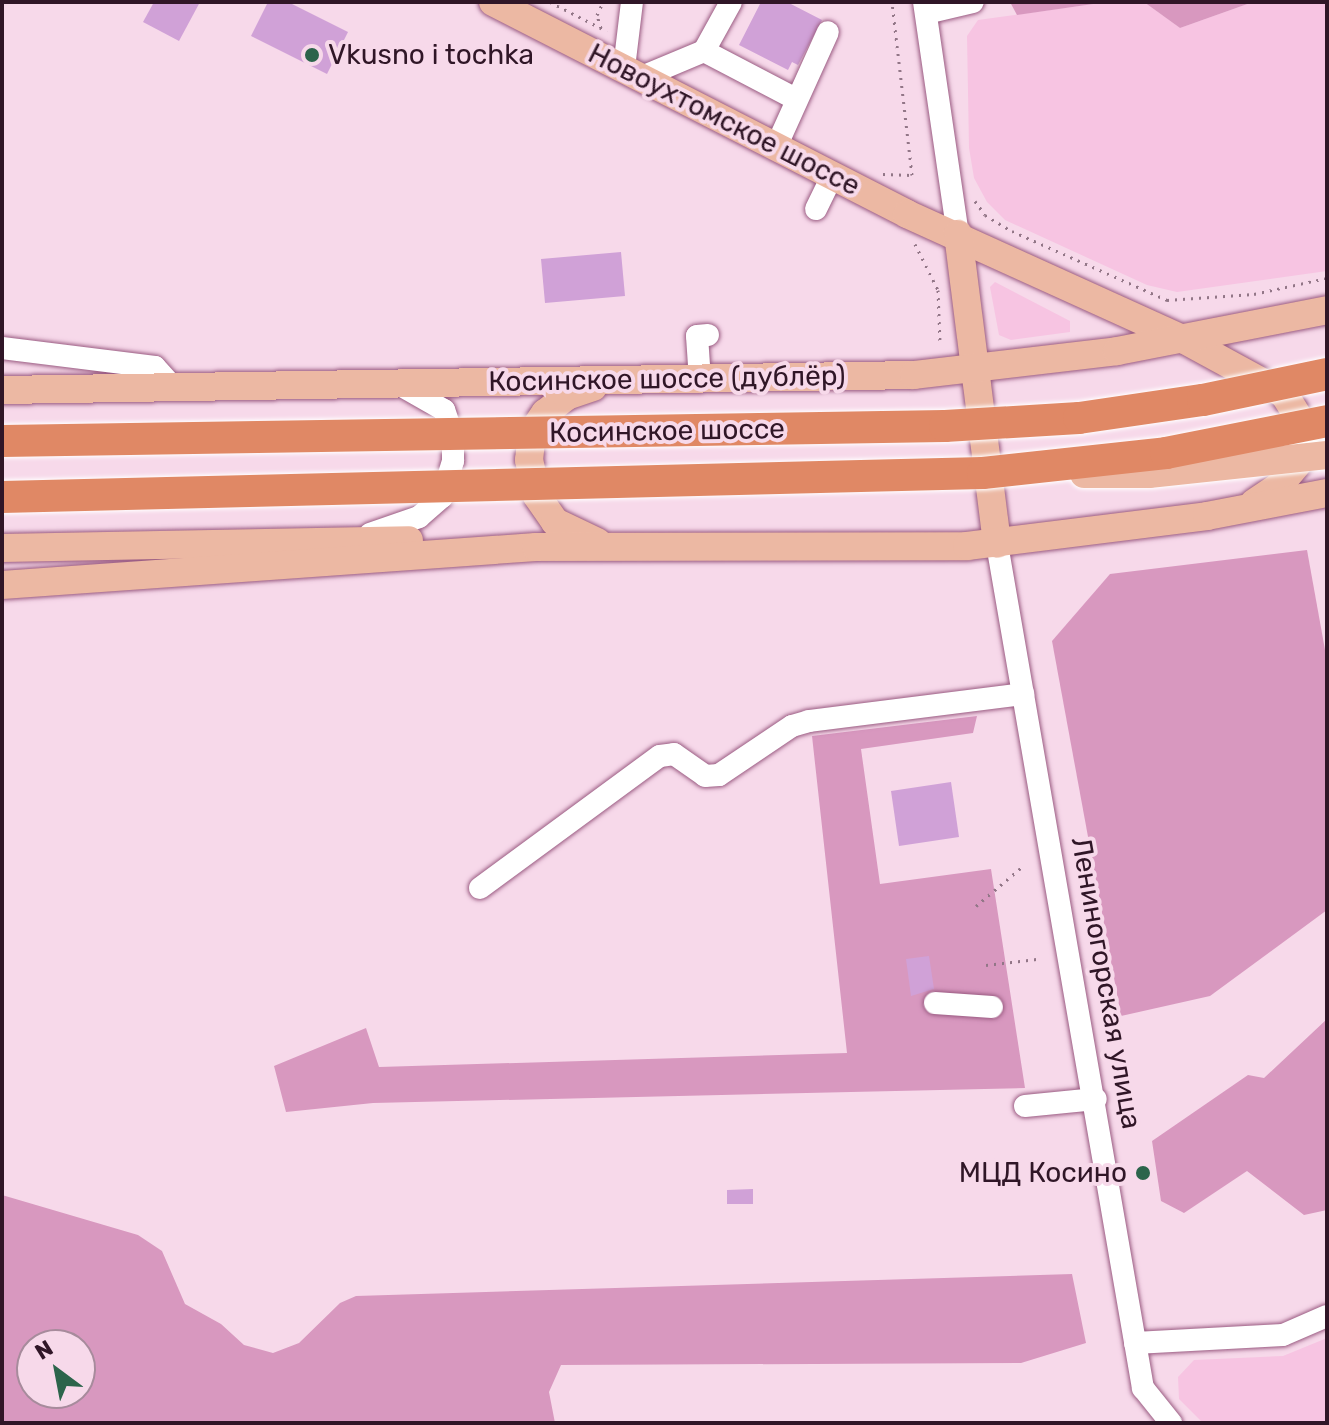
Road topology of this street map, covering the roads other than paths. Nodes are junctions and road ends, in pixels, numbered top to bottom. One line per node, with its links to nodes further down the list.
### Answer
1 (493, 2): 8 (main road, Новоухтомское шоссе)
2 (632, 2): 8 (street)
3 (731, 2): 7 (street)
4 (973, 2): 5 (street)
5 (925, 7): 13 (street)
6 (828, 32): 9 (street)
7 (704, 51): 8 (street); 9 (street)
8 (631, 63): 10 (main road, Новоухтомское шоссе)
9 (794, 98): 10 (street)
10 (776, 147): 11 (main road, Новоухтомское шоссе)
11 (832, 176): 12 (street); 13 (main road, Новоухтомское шоссе)
12 (816, 209)
13 (958, 234): 16 (main road, Новоухтомское шоссе); 18 (main road)
14 (1327, 310): 16 (main road, Косинское шоссе (дублёр))
15 (708, 335): 20 (street)
16 (1183, 339): 18 (main road, Косинское шоссе (дублёр)); 31 (main road, Новоухтомское шоссе)
17 (2, 348): 23 (street)
18 (978, 370): 20 (main road, Косинское шоссе (дублёр)); 33 (main road)
19 (1327, 374): 26 (highway, Косинское шоссе, bridge)
20 (700, 380): 21 (main road, Косинское шоссе (дублёр))
21 (613, 382): 22 (main road, Косинское шоссе (дублёр)); 34 (main road)
22 (391, 383): 23 (main road, Косинское шоссе (дублёр)); 32 (street)
23 (171, 385): 24 (main road, Косинское шоссе (дублёр))
24 (2, 390)
25 (1327, 421): 28 (highway, Косинское шоссе, bridge)
26 (2, 441)
27 (1327, 455): 28 (main road, bridge)
28 (983, 473): 30 (highway, Косинское шоссе, bridge)
29 (1327, 493): 31 (main road)
30 (2, 497)
31 (1243, 510): 33 (main road)
32 (353, 538): 35 (main road); 36 (main road)
33 (997, 544): 34 (main road); 38 (street, Лениногорская улица)
34 (609, 546): 35 (main road)
35 (536, 547): 37 (main road)
36 (2, 548)
37 (2, 585)
38 (1023, 694): 39 (street); 42 (street, Лениногорская улица)
39 (480, 888)
40 (935, 1003): 41 (street)
41 (992, 1007)
42 (1096, 1099): 43 (street); 45 (street, Лениногорская улица)
43 (1025, 1106)
44 (1327, 1316): 45 (street)
45 (1135, 1343): 46 (street, Лениногорская улица)
46 (1171, 1423)

